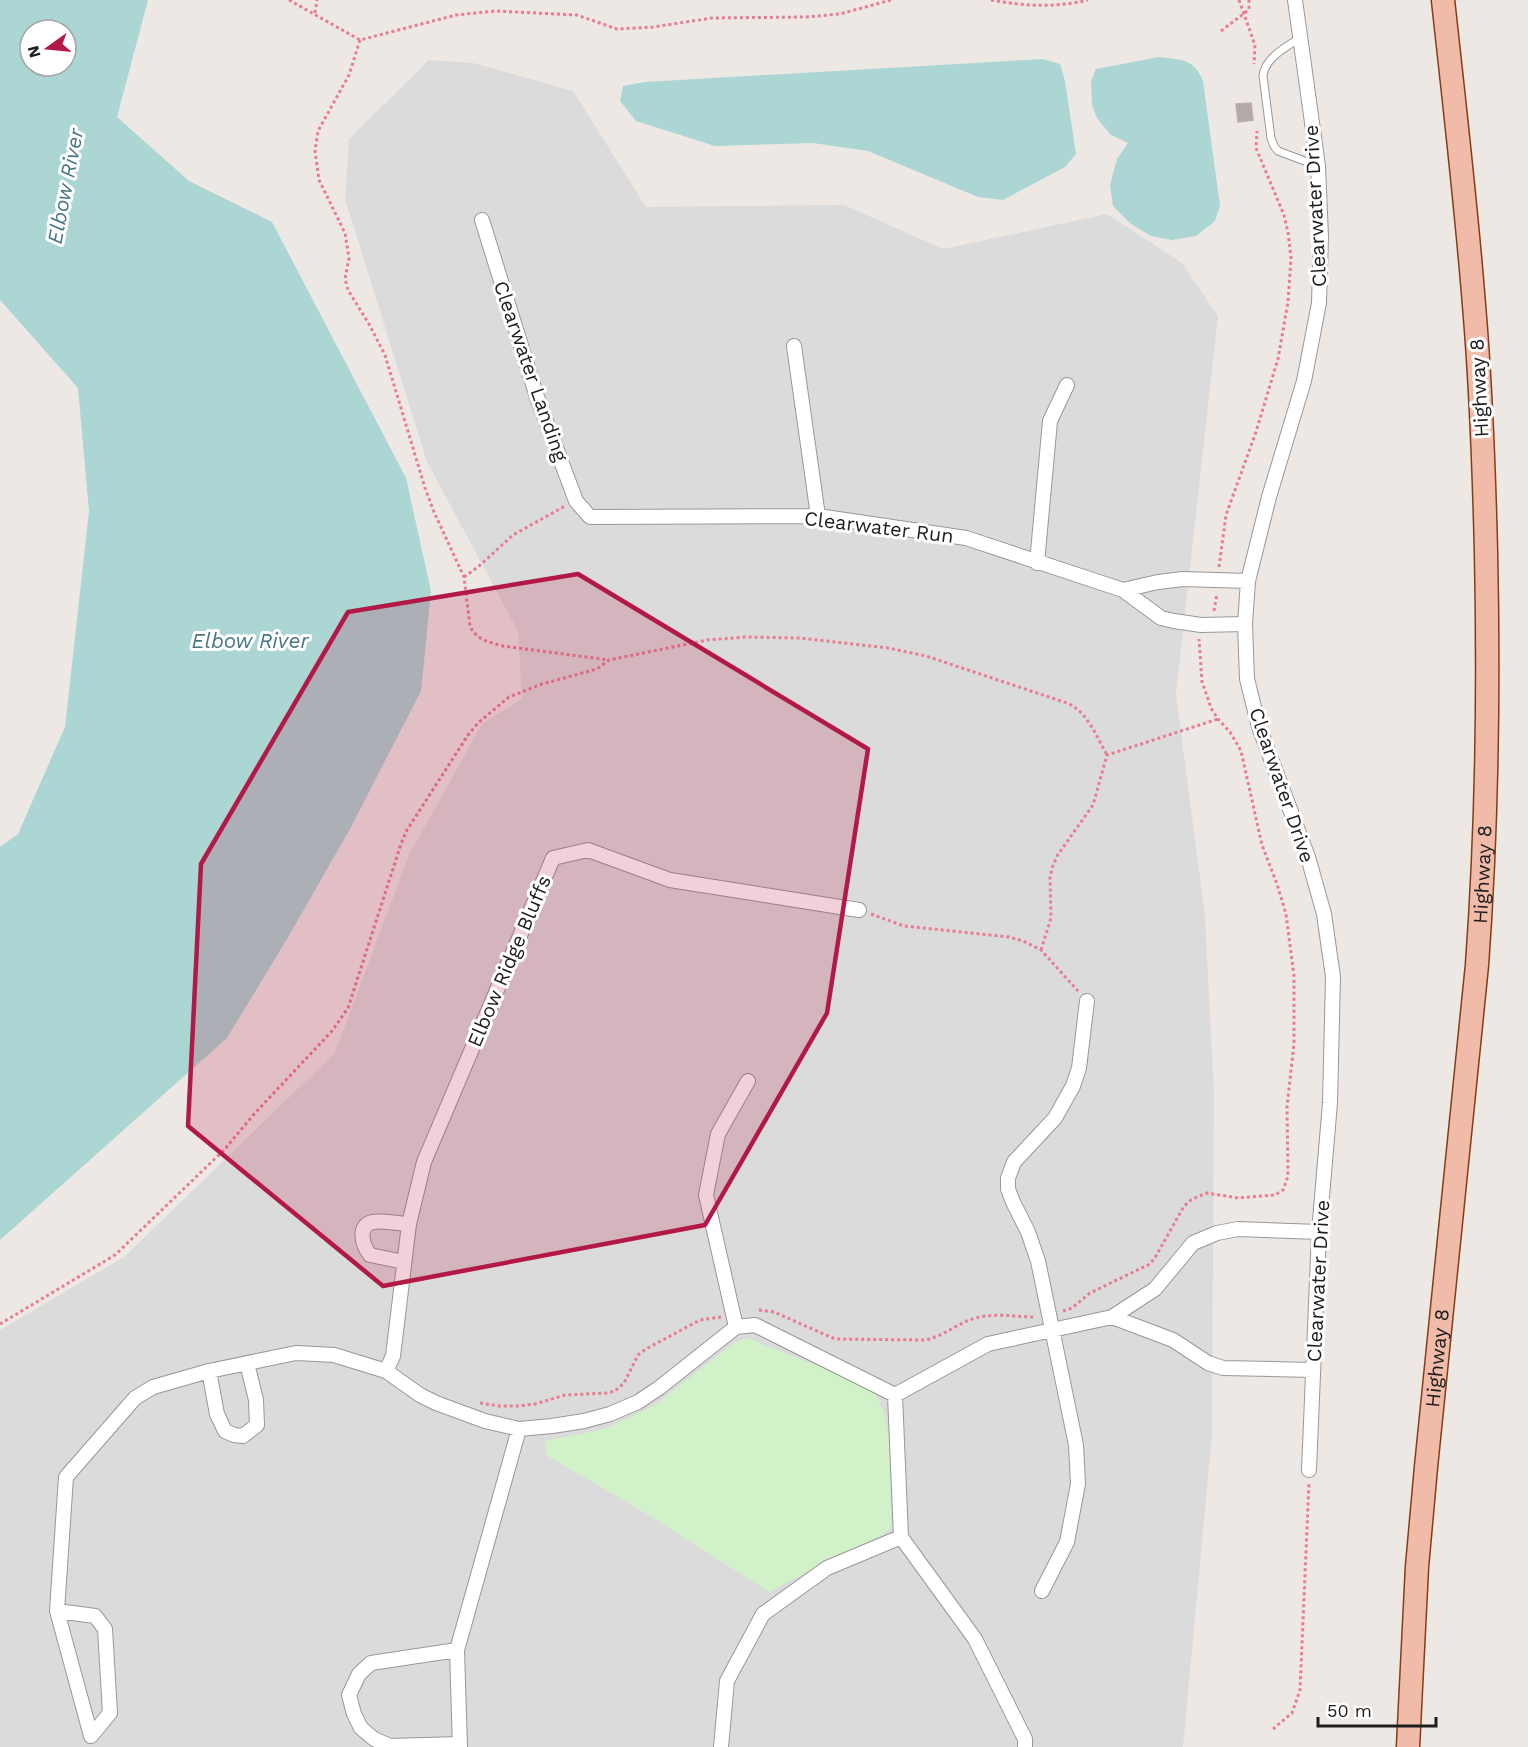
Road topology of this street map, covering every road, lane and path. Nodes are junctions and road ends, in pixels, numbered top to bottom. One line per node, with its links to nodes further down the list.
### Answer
1 (289, 0): 11 (path)
2 (316, 0): 11 (path)
3 (891, 0): 15 (path)
4 (991, 0): 10 (path)
5 (1088, 0): 10 (path)
6 (1239, 0): 12 (path)
7 (1249, 0): 12 (path)
8 (1295, 0): 14 (street, Clearwater Drive)
9 (1443, 0): 61 (main road, Highway 8)
10 (1077, 1)
11 (315, 13): 15 (path)
12 (1243, 15): 13 (path); 16 (path)
13 (1221, 31)
14 (1301, 37): 18 (street, Clearwater Drive); 18 (lane)
15 (360, 40): 26 (path)
16 (1253, 71)
17 (1256, 121): 27 (path)
18 (1318, 166): 28 (street, Clearwater Drive)
19 (482, 220): 22 (street, Clearwater Landing)
20 (794, 346): 23 (street)
21 (1066, 385): 25 (street)
22 (576, 501): 24 (street, Clearwater Landing); 26 (path)
23 (818, 516): 24 (street, Clearwater Run); 25 (street, Clearwater Run)
24 (590, 517)
25 (1037, 563): 29 (street, Clearwater Run)
26 (464, 577): 32 (path)
27 (1218, 580): 28 (street, Clearwater Run); 29 (street, Clearwater Run); 31 (path)
28 (1248, 581): 30 (street, Clearwater Drive)
29 (1123, 590): 31 (street, Clearwater Run)
30 (1245, 624): 31 (street, Clearwater Run); 40 (street, Clearwater Drive)
31 (1201, 625)
32 (609, 660): 34 (path); 43 (path)
33 (1218, 719): 34 (path)
34 (1107, 755): 36 (path)
35 (859, 910): 36 (path); 39 (street, Elbow Ridge Bluffs)
36 (1041, 950): 37 (path)
37 (1087, 1001): 45 (street)
38 (748, 1081): 44 (street)
39 (409, 1224): 41 (street, Elbow Ridge Bluffs); 41 (street)
40 (1319, 1232): 42 (street); 47 (street, Clearwater Drive)
41 (404, 1262): 49 (street, Elbow Ridge Bluffs)
42 (1112, 1317): 45 (street); 47 (street)
43 (0, 1324)
44 (736, 1327): 50 (street); 51 (street)
45 (1053, 1330): 50 (street); 54 (street)
46 (247, 1363): 48 (street); 48 (street); 49 (street)
47 (1313, 1370): 52 (street, Clearwater Drive)
48 (209, 1371): 55 (street)
49 (386, 1371): 51 (street)
50 (895, 1395): 53 (street)
51 (519, 1429): 56 (street)
52 (1309, 1470): 57 (path)
53 (901, 1537): 59 (street); 60 (street)
54 (1042, 1591)
55 (57, 1611): 55 (street)
56 (458, 1650): 58 (street); 58 (street)
57 (1274, 1729)
58 (460, 1746)
59 (720, 1747)
60 (1025, 1747)
61 (1408, 1747)

